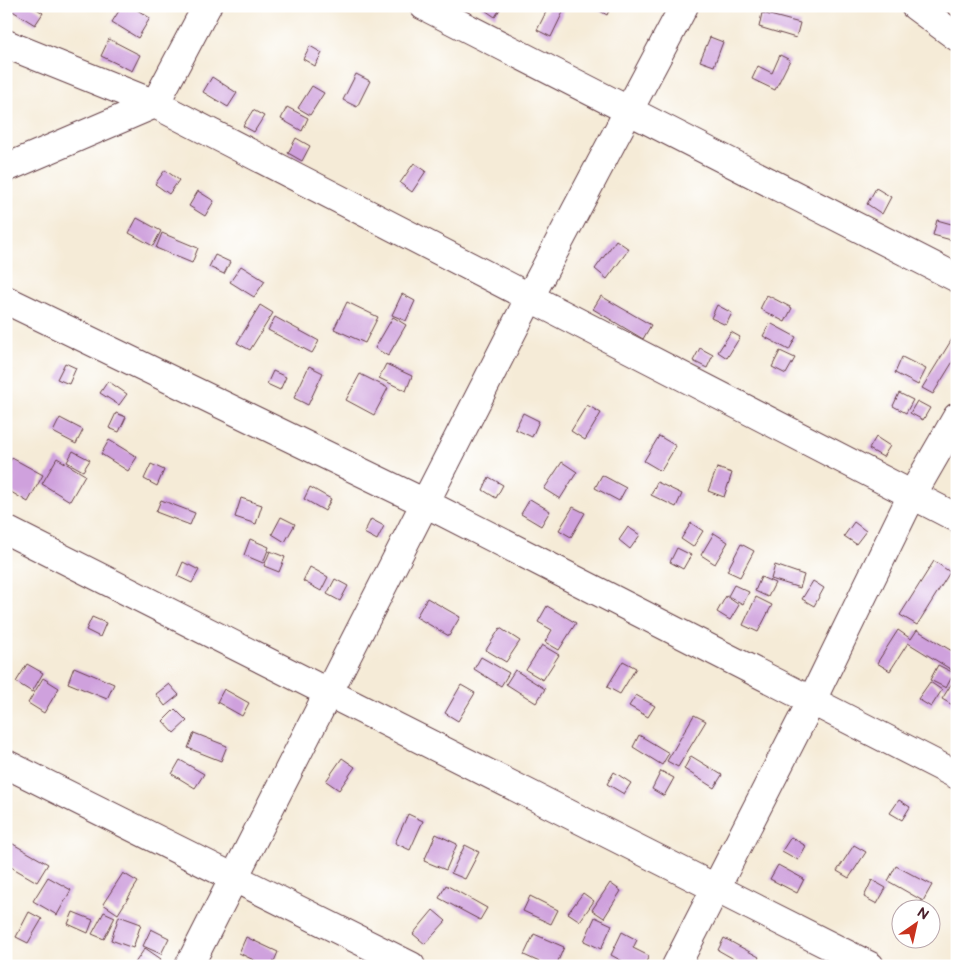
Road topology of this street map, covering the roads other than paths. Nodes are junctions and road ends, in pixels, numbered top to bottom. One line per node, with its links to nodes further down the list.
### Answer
1 (207, 6): 7 (street)
2 (424, 6): 8 (street)
3 (684, 6): 8 (street)
4 (915, 6): 5 (street)
5 (957, 37)
6 (6, 44): 7 (street)
7 (156, 104): 9 (street); 11 (street)
8 (630, 111): 10 (street); 11 (street)
9 (6, 168)
10 (957, 278)
11 (530, 297): 14 (street); 15 (street)
12 (6, 300): 15 (street)
13 (957, 416): 14 (street)
14 (912, 495): 16 (street); 19 (street)
15 (424, 503): 18 (street); 19 (street)
16 (957, 518)
17 (6, 530): 18 (street)
18 (329, 693): 22 (street); 23 (street)
19 (811, 702): 21 (street); 23 (street)
20 (6, 764): 22 (street)
21 (957, 776)
22 (234, 878): 24 (street); 25 (street)
23 (716, 888): 26 (street); 27 (street)
24 (189, 966)
25 (411, 966)
26 (676, 966)
27 (870, 966)

